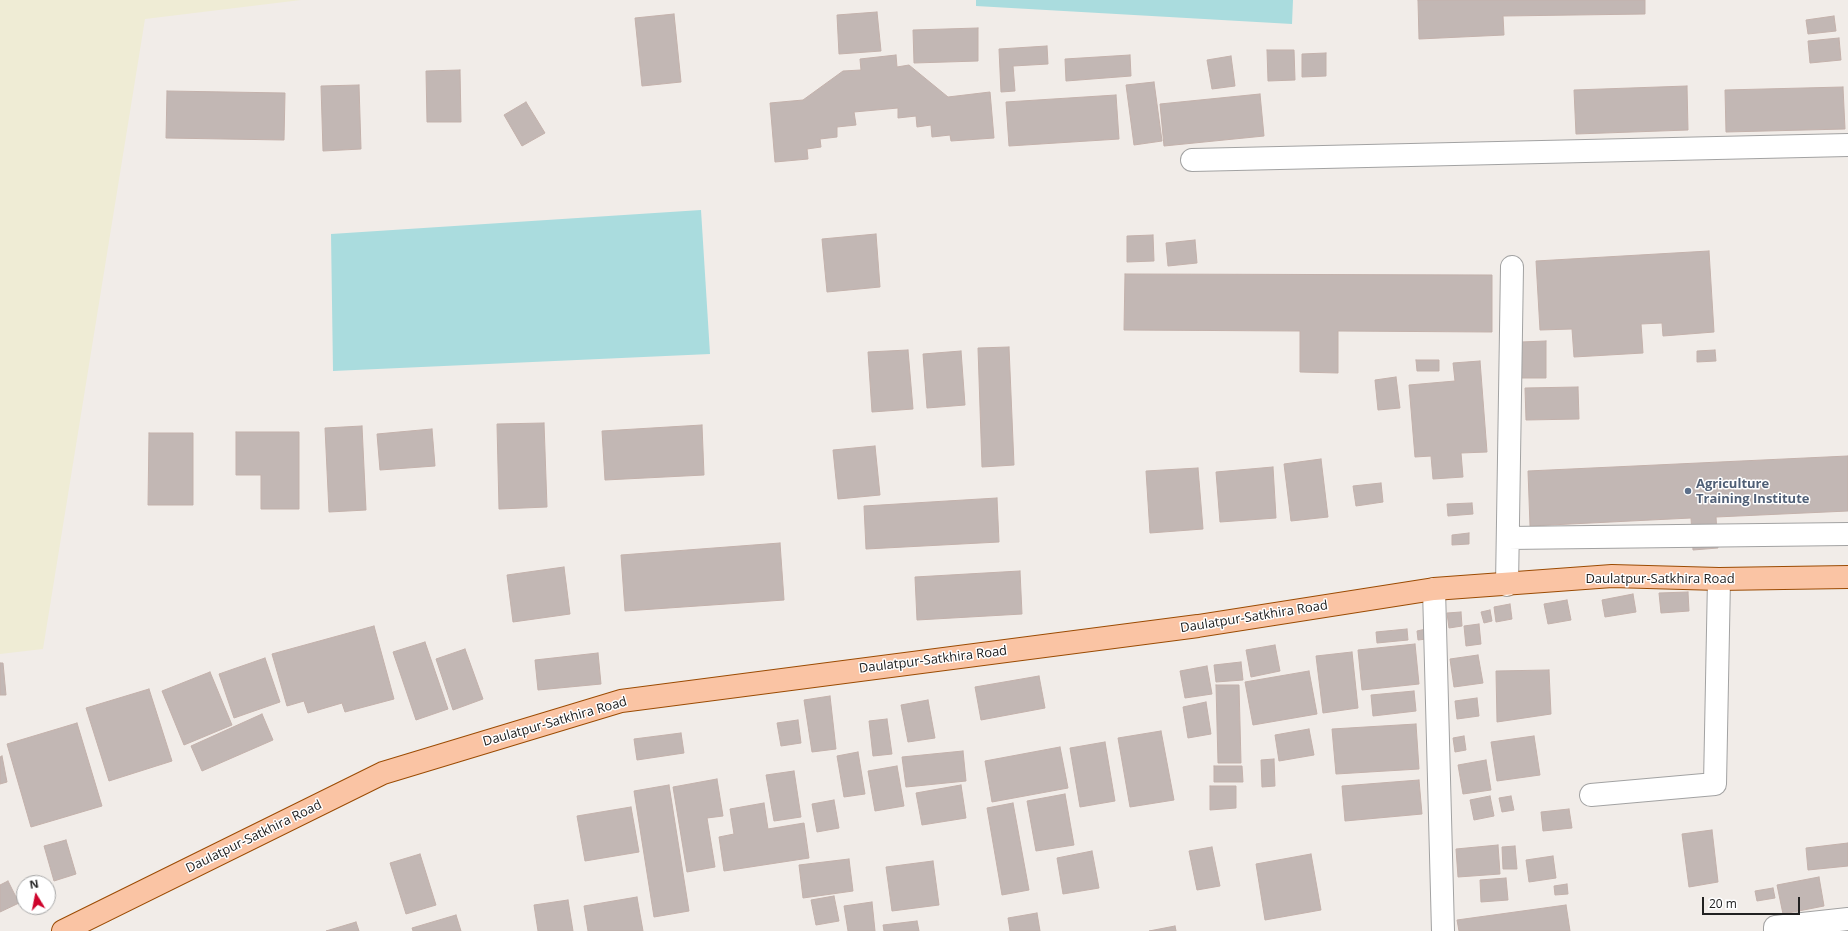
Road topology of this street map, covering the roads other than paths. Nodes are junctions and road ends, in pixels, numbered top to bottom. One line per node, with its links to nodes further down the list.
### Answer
1 (1848, 145): 2 (street)
2 (1192, 160)
3 (1512, 267): 5 (street)
4 (1848, 534): 5 (street)
5 (1508, 538): 8 (street)
6 (1848, 577): 7 (main road, Daulatpur-Satkhira Road)
7 (1719, 578): 8 (main road, Daulatpur-Satkhira Road); 10 (street)
8 (1507, 585): 9 (main road, Daulatpur-Satkhira Road)
9 (1434, 589): 12 (main road, Daulatpur-Satkhira Road); 13 (street)
10 (1592, 795)
11 (1848, 919): 14 (street)
12 (63, 931)
13 (1443, 931)
14 (1775, 931)

